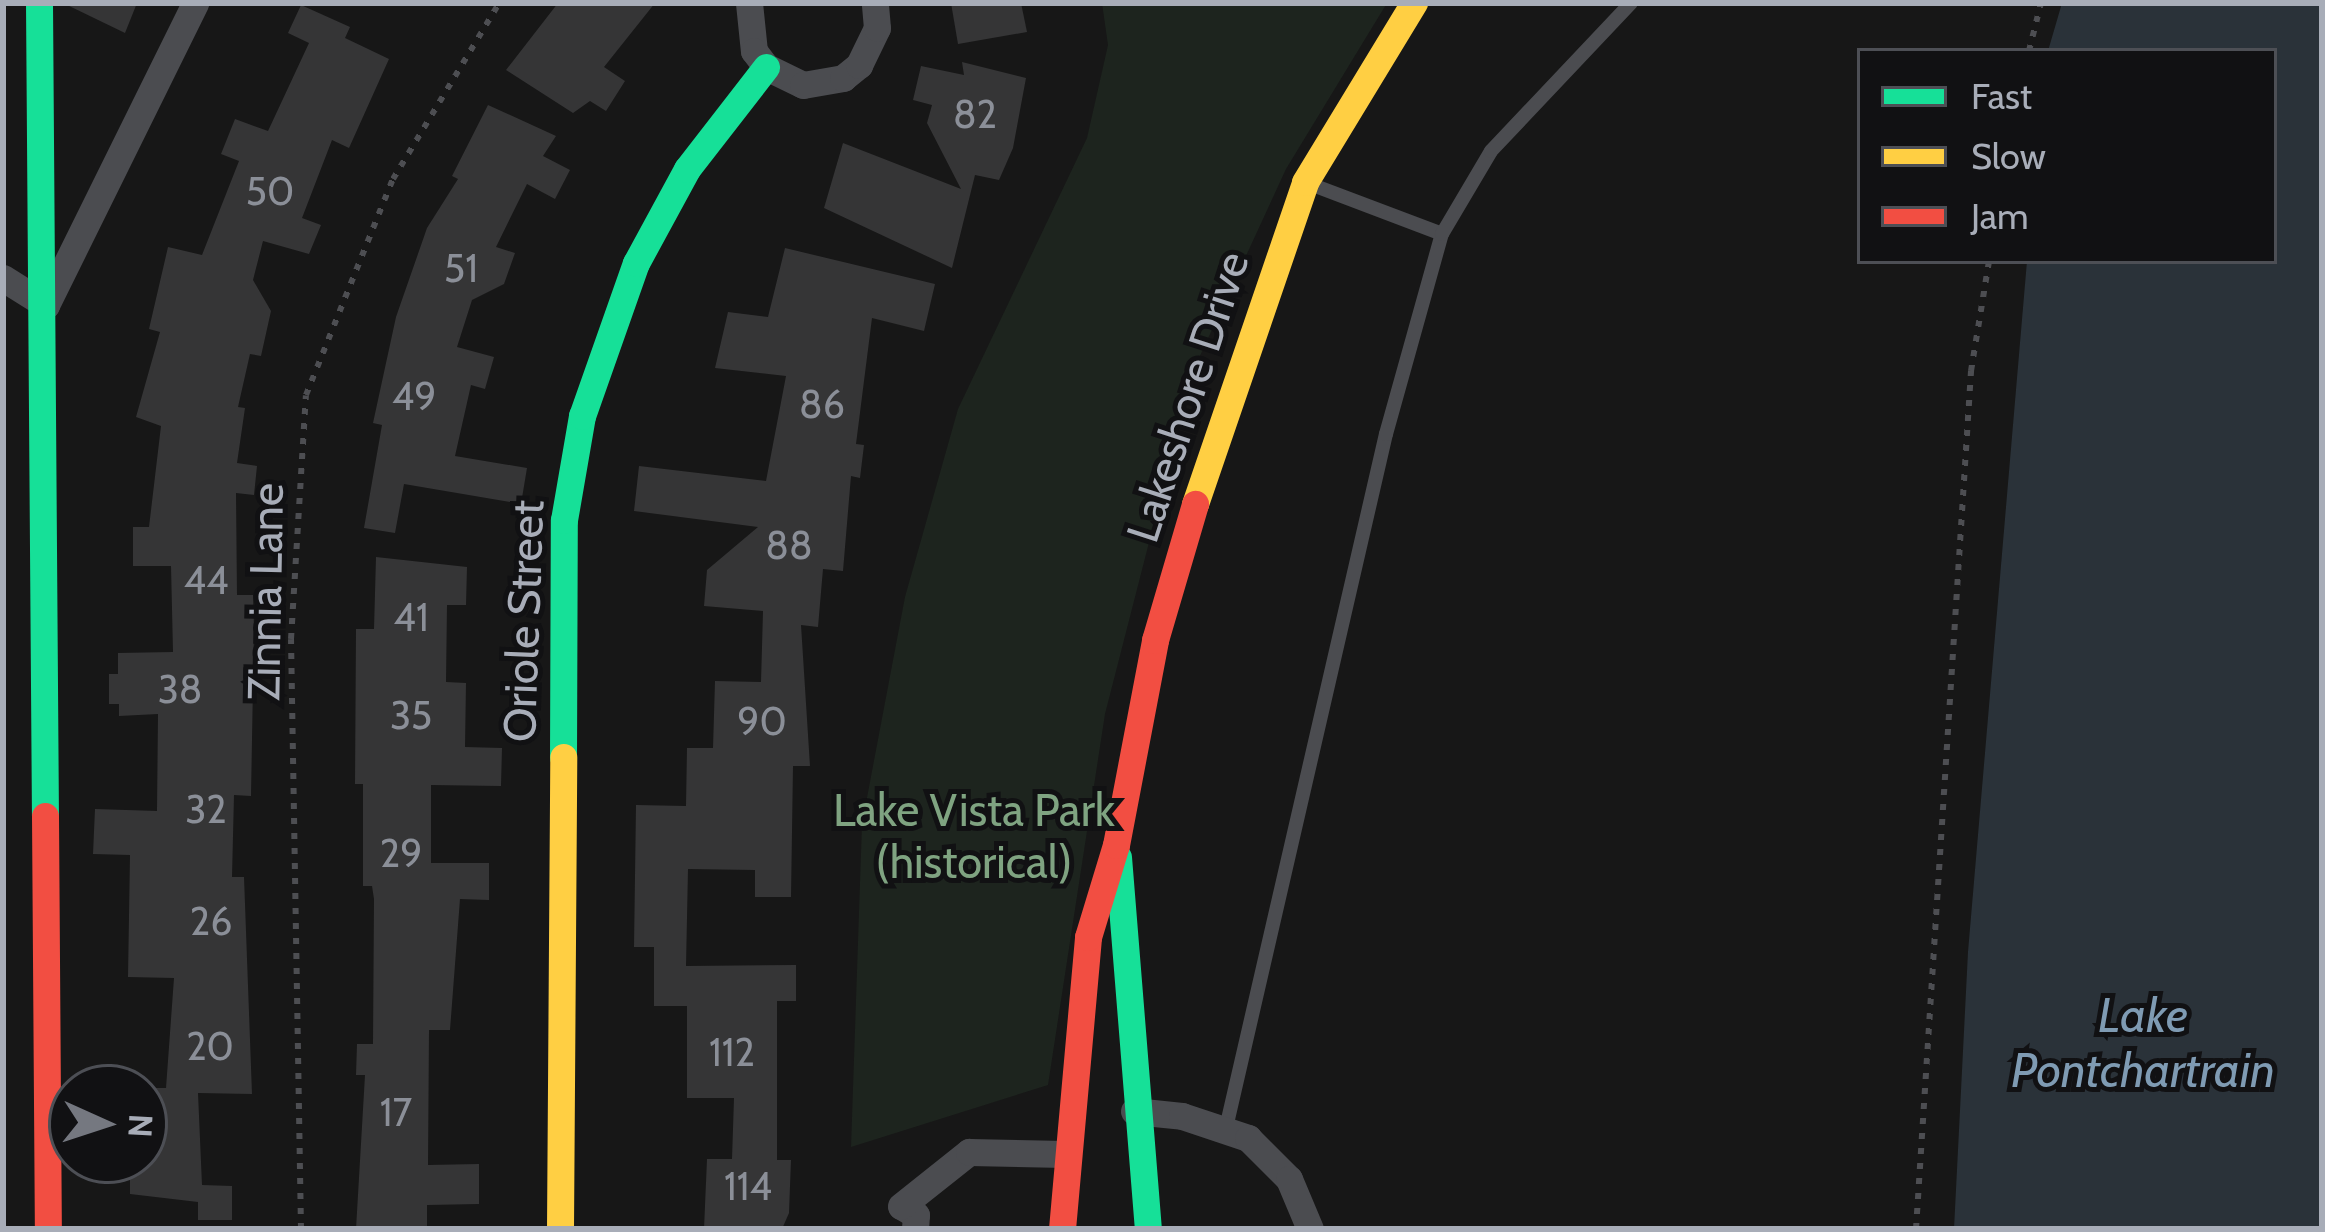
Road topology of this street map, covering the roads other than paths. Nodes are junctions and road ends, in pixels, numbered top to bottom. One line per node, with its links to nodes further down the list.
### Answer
1 (39, 3): 11 (street)
2 (195, 3): 11 (street)
3 (749, 3): 7 (street)
4 (875, 3): 7 (street)
5 (1414, 3): 8 (street, Lakeshore Drive)
6 (1631, 3): 9 (lane)
7 (766, 68): 17 (street, Oriole Street)
8 (1305, 182): 9 (lane); 12 (street, Lakeshore Drive)
9 (1442, 234): 14 (lane)
10 (3, 278): 11 (street)
11 (46, 305): 16 (street)
12 (1116, 845): 13 (street, Lakeshore Drive); 15 (street, Lakeshore Drive)
13 (1133, 1111): 14 (street); 20 (street, Lakeshore Drive)
14 (1226, 1128): 21 (street)
15 (1065, 1154): 18 (street); 19 (street, Lakeshore Drive)
16 (48, 1229)
17 (560, 1229)
18 (915, 1229)
19 (1062, 1229)
20 (1148, 1229)
21 (1310, 1229)

